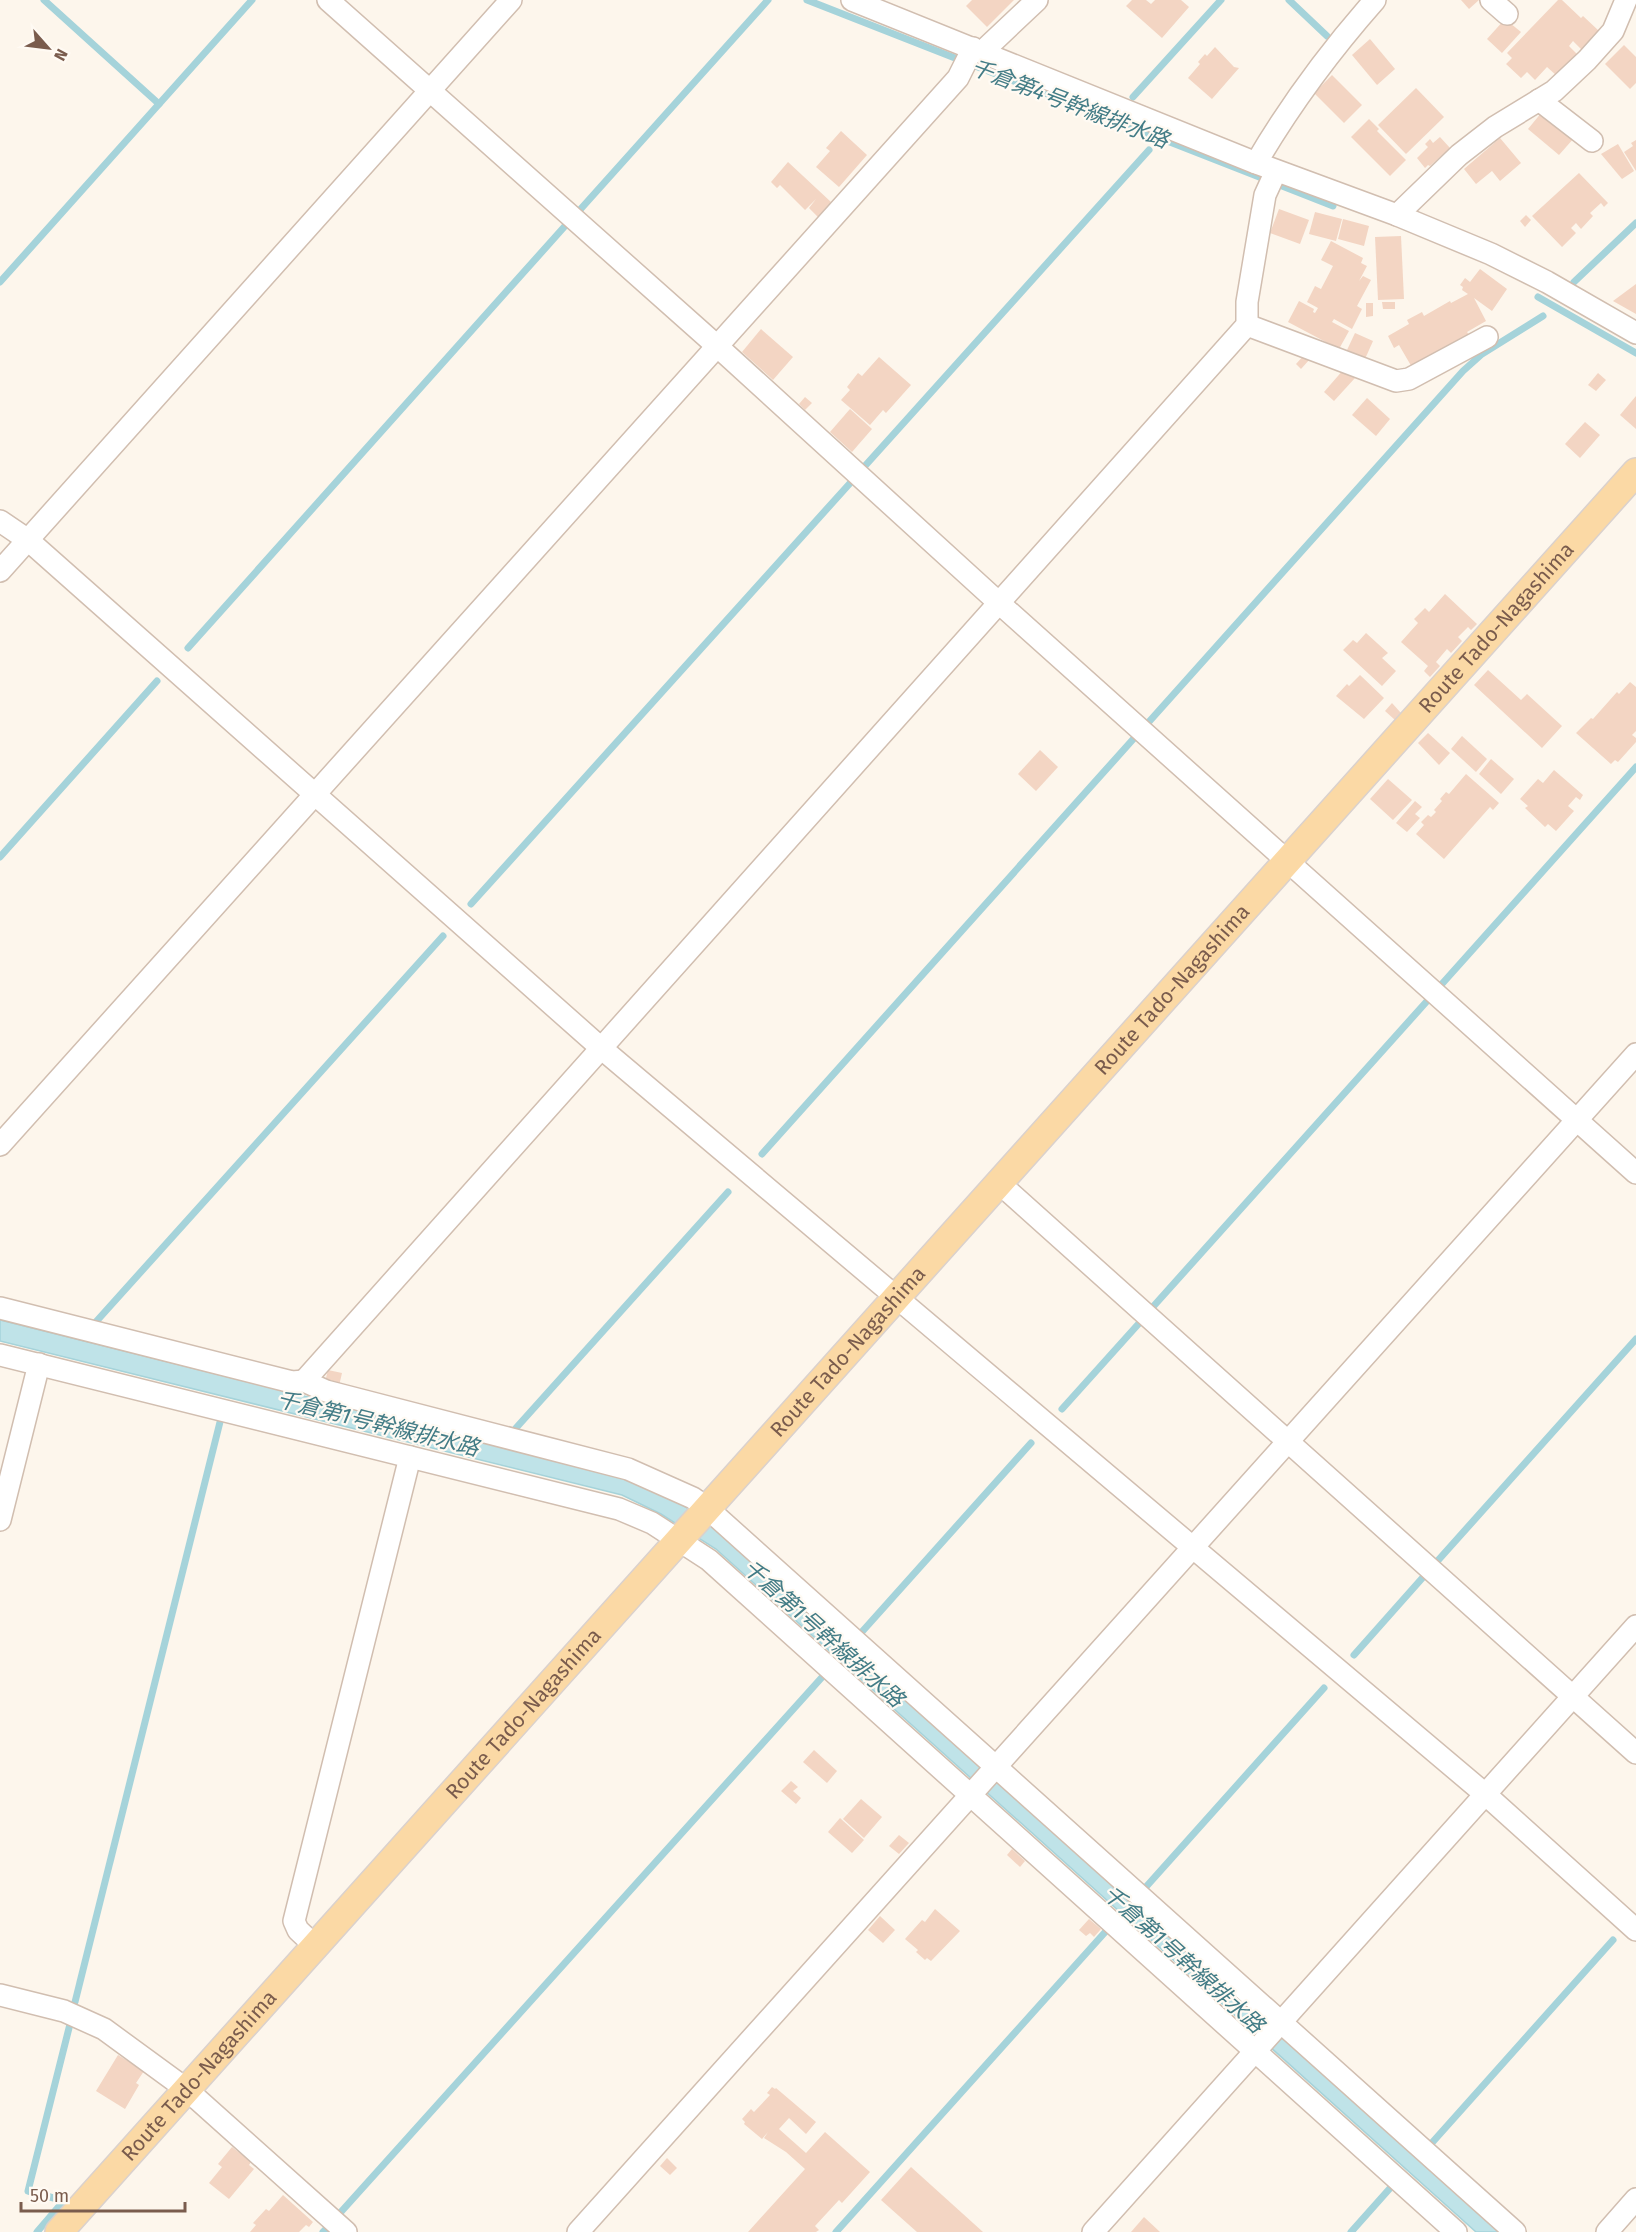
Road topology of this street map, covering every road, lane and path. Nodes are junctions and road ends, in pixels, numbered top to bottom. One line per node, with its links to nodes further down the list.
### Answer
1 (328, 0): 10 (street)
2 (511, 0): 10 (street)
3 (852, 0): 9 (street)
4 (1037, 0): 9 (street)
5 (1375, 0): 13 (street)
6 (1491, 0): 8 (street)
7 (1626, 0): 11 (street)
8 (1507, 14)
9 (974, 52): 13 (street); 19 (street)
10 (430, 91): 19 (street); 22 (street)
11 (1539, 100): 12 (street); 15 (street)
12 (1592, 141)
13 (1256, 163): 14 (street)
14 (1275, 173): 15 (street); 16 (street)
15 (1397, 215): 17 (street)
16 (1247, 325): 18 (street); 24 (street)
17 (1636, 333)
18 (1487, 337)
19 (717, 346): 24 (street); 25 (street)
20 (1636, 472): 26 (main road, Route Tado-Nagashima)
21 (0, 521): 22 (street)
22 (28, 540): 23 (street); 25 (street)
23 (0, 571)
24 (999, 603): 26 (street); 27 (street)
25 (315, 794): 27 (street); 30 (street)
26 (1288, 860): 29 (street); 32 (main road, Route Tado-Nagashima)
27 (601, 1048): 33 (street); 37 (street)
28 (1636, 1054): 29 (street)
29 (1577, 1120): 31 (street); 38 (street)
30 (0, 1145)
31 (1636, 1173)
32 (999, 1183): 33 (main road, Route Tado-Nagashima); 38 (street)
33 (897, 1296): 40 (main road, Route Tado-Nagashima); 43 (street)
34 (0, 1308): 37 (street)
35 (0, 1355): 36 (street)
36 (39, 1365): 39 (street); 41 (street)
37 (304, 1381): 40 (street)
38 (1288, 1442): 43 (street); 45 (street)
39 (410, 1457): 42 (street); 51 (street)
40 (705, 1510): 42 (main road, Route Tado-Nagashima); 47 (street)
41 (0, 1520)
42 (681, 1538): 48 (street); 51 (main road, Route Tado-Nagashima)
43 (1192, 1548): 47 (street); 49 (street)
44 (1636, 1626): 45 (street)
45 (1573, 1696): 46 (street); 49 (street)
46 (1636, 1753)
47 (994, 1768): 48 (street); 53 (street)
48 (972, 1792): 54 (street); 59 (street)
49 (1485, 1794): 50 (street); 53 (street)
50 (1636, 1930)
51 (316, 1947): 55 (main road, Route Tado-Nagashima)
52 (0, 1995): 55 (street)
53 (1279, 2023): 54 (street); 62 (street)
54 (1257, 2048): 60 (street); 61 (street)
55 (186, 2089): 57 (main road, Route Tado-Nagashima); 58 (street)
56 (1636, 2199): 63 (street)
57 (59, 2232)
58 (346, 2232)
59 (578, 2232)
60 (1093, 2232)
61 (1456, 2232)
62 (1515, 2232)
63 (1607, 2232)

